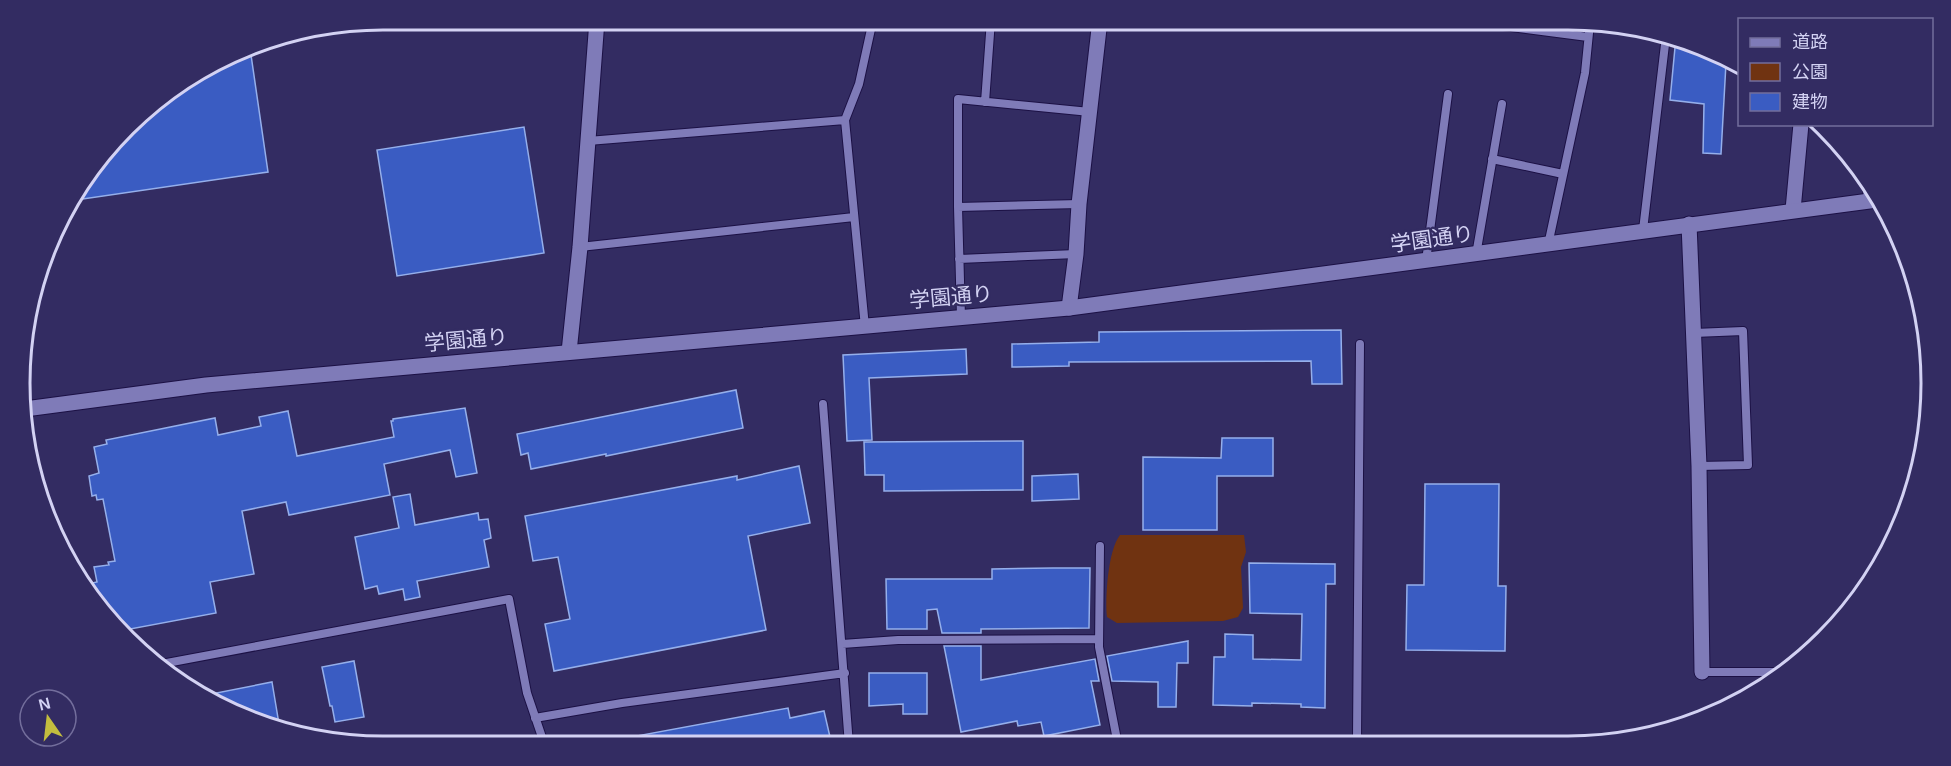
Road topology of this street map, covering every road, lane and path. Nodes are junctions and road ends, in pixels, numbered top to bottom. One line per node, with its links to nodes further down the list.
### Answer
1 (596, 30): 15 (street)
2 (871, 30): 13 (lane)
3 (990, 30): 10 (lane)
4 (1099, 30): 12 (street)
5 (1534, 30): 7 (lane)
6 (1589, 31): 7 (lane)
7 (1588, 37): 17 (lane)
8 (1665, 44): 24 (lane)
9 (1448, 94): 30 (lane)
10 (985, 102): 12 (lane); 20 (lane)
11 (1502, 104): 16 (lane)
12 (1090, 112): 19 (street)
13 (844, 120): 15 (lane); 22 (lane)
14 (1801, 126): 21 (street)
15 (588, 141): 26 (street)
16 (1492, 159): 17 (lane); 28 (lane)
17 (1563, 174): 25 (lane)
18 (1868, 197): 21 (street, 学園通り)
19 (1079, 204): 20 (lane); 27 (street)
20 (958, 207): 29 (lane)
21 (1793, 210): 23 (street, 学園通り)
22 (854, 217): 26 (lane); 33 (lane)
23 (1689, 224): 24 (street, 学園通り); 34 (street)
24 (1643, 230): 25 (street, 学園通り)
25 (1548, 245): 28 (street, 学園通り)
26 (580, 247): 36 (street)
27 (1076, 254): 29 (lane); 31 (street)
28 (1476, 255): 30 (street, 学園通り)
29 (959, 259): 32 (lane)
30 (1426, 261): 31 (street, 学園通り)
31 (1069, 308): 32 (street, 学園通り)
32 (961, 317): 33 (street, 学園通り)
33 (865, 327): 36 (street, 学園通り)
34 (1694, 333): 39 (street); 39 (lane)
35 (1360, 344): 51 (lane)
36 (569, 352): 38 (street, 学園通り)
37 (823, 404): 42 (lane)
38 (31, 408)
39 (1699, 466): 44 (street)
40 (1100, 546): 41 (lane)
41 (1099, 639): 42 (lane); 50 (lane)
42 (842, 644): 46 (lane)
43 (169, 664): 47 (lane)
44 (1702, 672): 45 (lane)
45 (1771, 672)
46 (844, 673): 47 (lane); 49 (lane)
47 (535, 718): 48 (lane)
48 (541, 736)
49 (848, 736)
50 (1116, 736)
51 (1357, 736)

